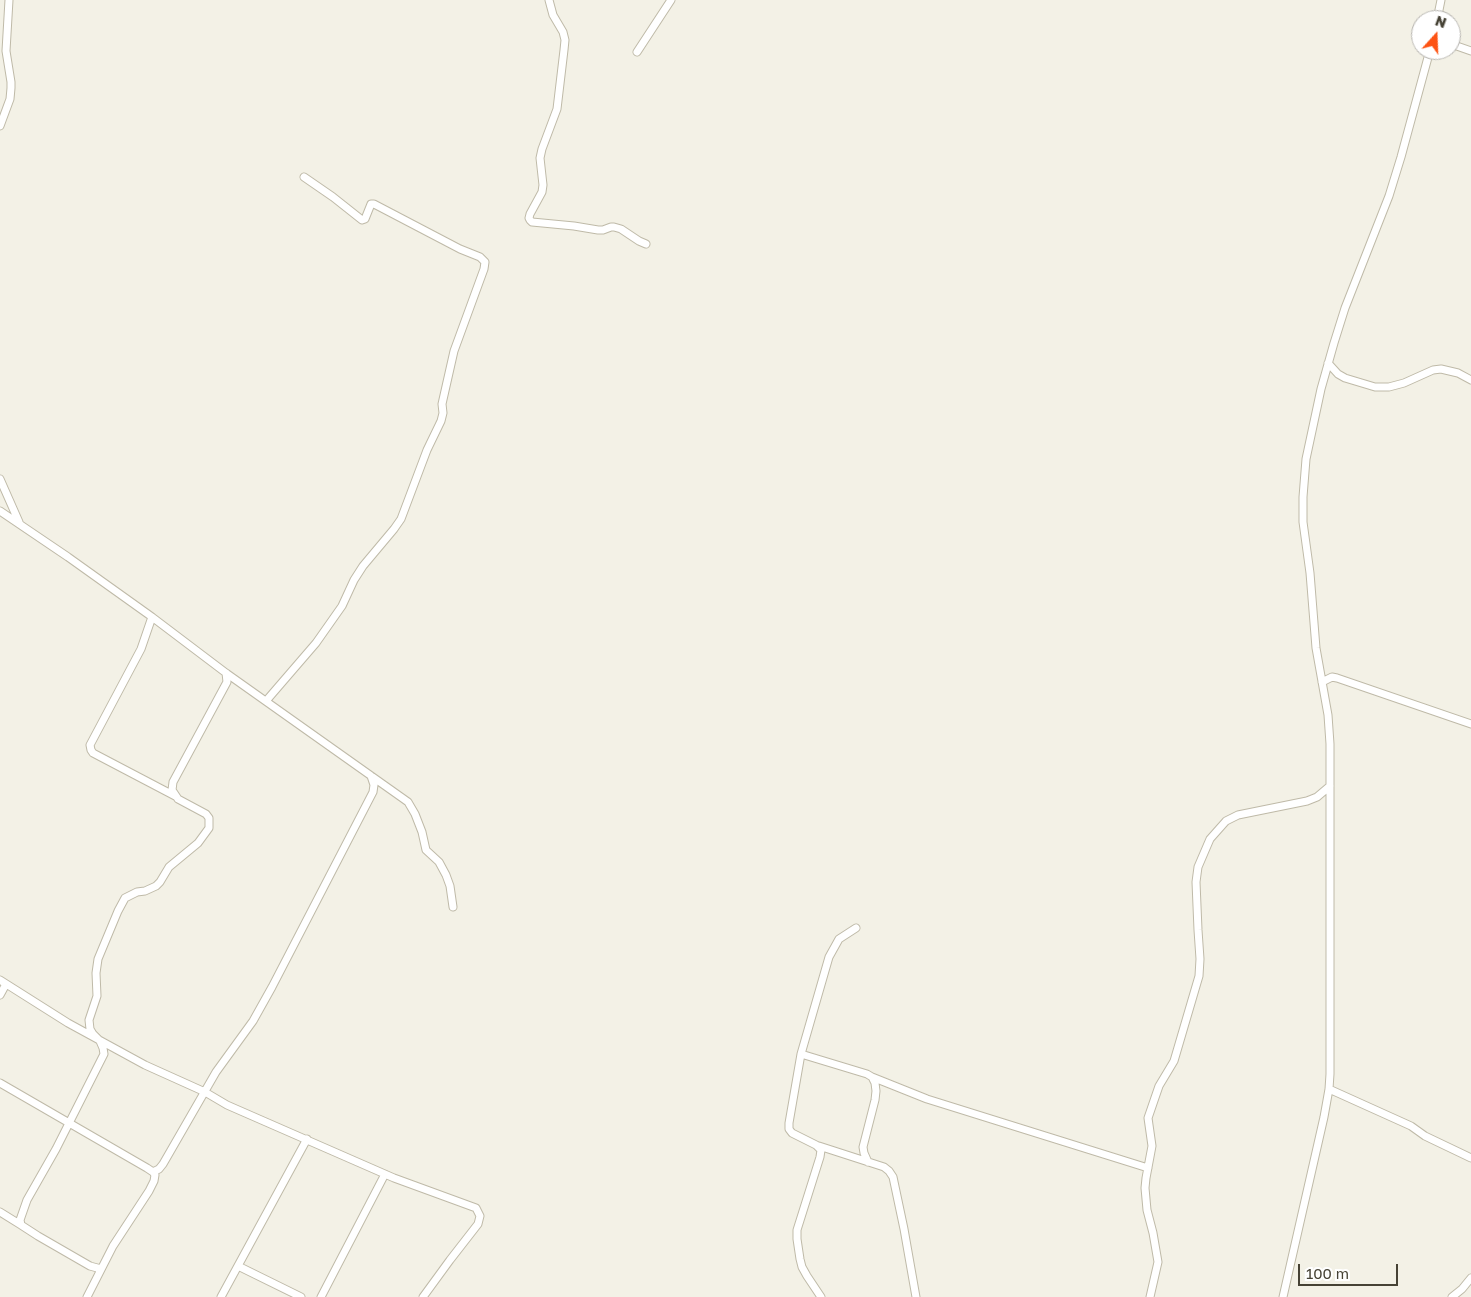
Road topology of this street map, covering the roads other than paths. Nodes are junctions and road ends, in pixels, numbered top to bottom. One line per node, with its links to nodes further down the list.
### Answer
1 (9, 0): 6 (street)
2 (549, 0): 8 (street)
3 (671, 0): 4 (street)
4 (637, 52)
5 (1427, 60): 9 (street)
6 (0, 126)
7 (304, 178): 17 (street)
8 (646, 244)
9 (1328, 363): 10 (street); 16 (street)
10 (1471, 380)
11 (0, 479): 13 (street)
12 (0, 511): 13 (street)
13 (19, 524): 14 (street)
14 (152, 617): 15 (street); 21 (street)
15 (226, 673): 17 (street); 21 (street)
16 (1322, 682): 18 (street); 20 (street)
17 (266, 701): 19 (street)
18 (1471, 724)
19 (371, 776): 22 (street); 31 (street)
20 (1330, 786): 30 (street); 37 (street)
21 (175, 796): 26 (street)
22 (453, 908)
23 (856, 928): 27 (street)
24 (3, 982): 25 (street); 26 (street)
25 (0, 995)
26 (100, 1041): 31 (street); 32 (street)
27 (801, 1054): 28 (street); 34 (street)
28 (872, 1077): 36 (street); 37 (street)
29 (0, 1083): 32 (street)
30 (1330, 1089): 35 (street); 53 (street)
31 (205, 1092): 33 (street); 38 (street)
32 (69, 1123): 38 (street); 41 (street)
33 (307, 1139): 39 (street); 42 (street)
34 (819, 1146): 36 (street); 50 (street)
35 (1471, 1158)
36 (868, 1162): 51 (street)
37 (1148, 1168): 52 (street)
38 (153, 1172): 43 (street)
39 (386, 1174): 48 (street); 49 (street)
40 (0, 1212): 41 (street)
41 (21, 1225): 43 (street)
42 (238, 1266): 46 (street); 47 (street)
43 (101, 1269): 45 (street)
44 (1471, 1278): 54 (street)
45 (87, 1297)
46 (221, 1297)
47 (301, 1297)
48 (321, 1297)
49 (423, 1297)
50 (821, 1297)
51 (916, 1297)
52 (1150, 1297)
53 (1283, 1297)
54 (1452, 1297)

